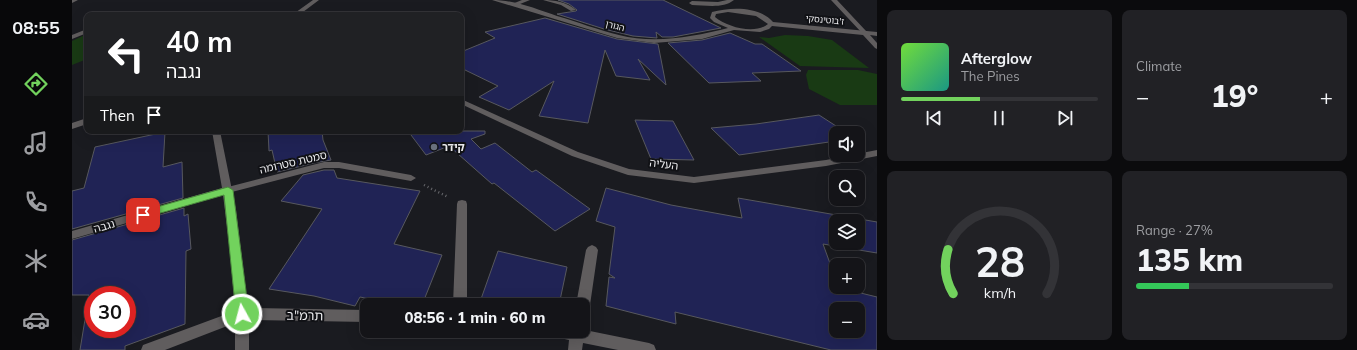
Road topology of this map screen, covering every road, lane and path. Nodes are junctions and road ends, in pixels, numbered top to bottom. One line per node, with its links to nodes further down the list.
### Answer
1 (316, 0): 12 (street)
2 (499, 0): 9 (street, הגורן)
3 (527, 0): 9 (street)
4 (546, 0): 10 (street)
5 (685, 0): 8 (street)
6 (732, 0): 8 (street); 11 (street)
7 (834, 0): 17 (street)
8 (692, 3): 13 (street)
9 (515, 4): 15 (street, הגורן)
10 (573, 10)
11 (728, 10): 13 (street); 14 (street)
12 (299, 12)
13 (714, 12): 15 (street)
14 (771, 24): 15 (street); 17 (street, ז'בוטינסקי)
15 (734, 28)
16 (84, 32): 19 (street)
17 (864, 32): 18 (street, ז'בוטינסקי); 20 (street)
18 (877, 34)
19 (72, 37)
20 (877, 47)
21 (464, 102): 25 (street, העליה)
22 (84, 122): 23 (street)
23 (72, 126)
24 (216, 134): 27 (street)
25 (877, 153)
26 (411, 178): 27 (street, סמטת סטרומה); 28 (path)
27 (228, 190): 29 (street, נגבה); 33 (street)
28 (462, 204): 31 (street)
29 (72, 235)
30 (592, 250): 32 (street)
31 (460, 298)
32 (584, 298)
33 (242, 314): 34 (street, תרמ"ב); 37 (street); 38 (street)
34 (360, 316)
35 (590, 336): 40 (street)
36 (577, 338): 39 (street)
37 (148, 350)
38 (242, 350)
39 (575, 350)
40 (649, 350)

